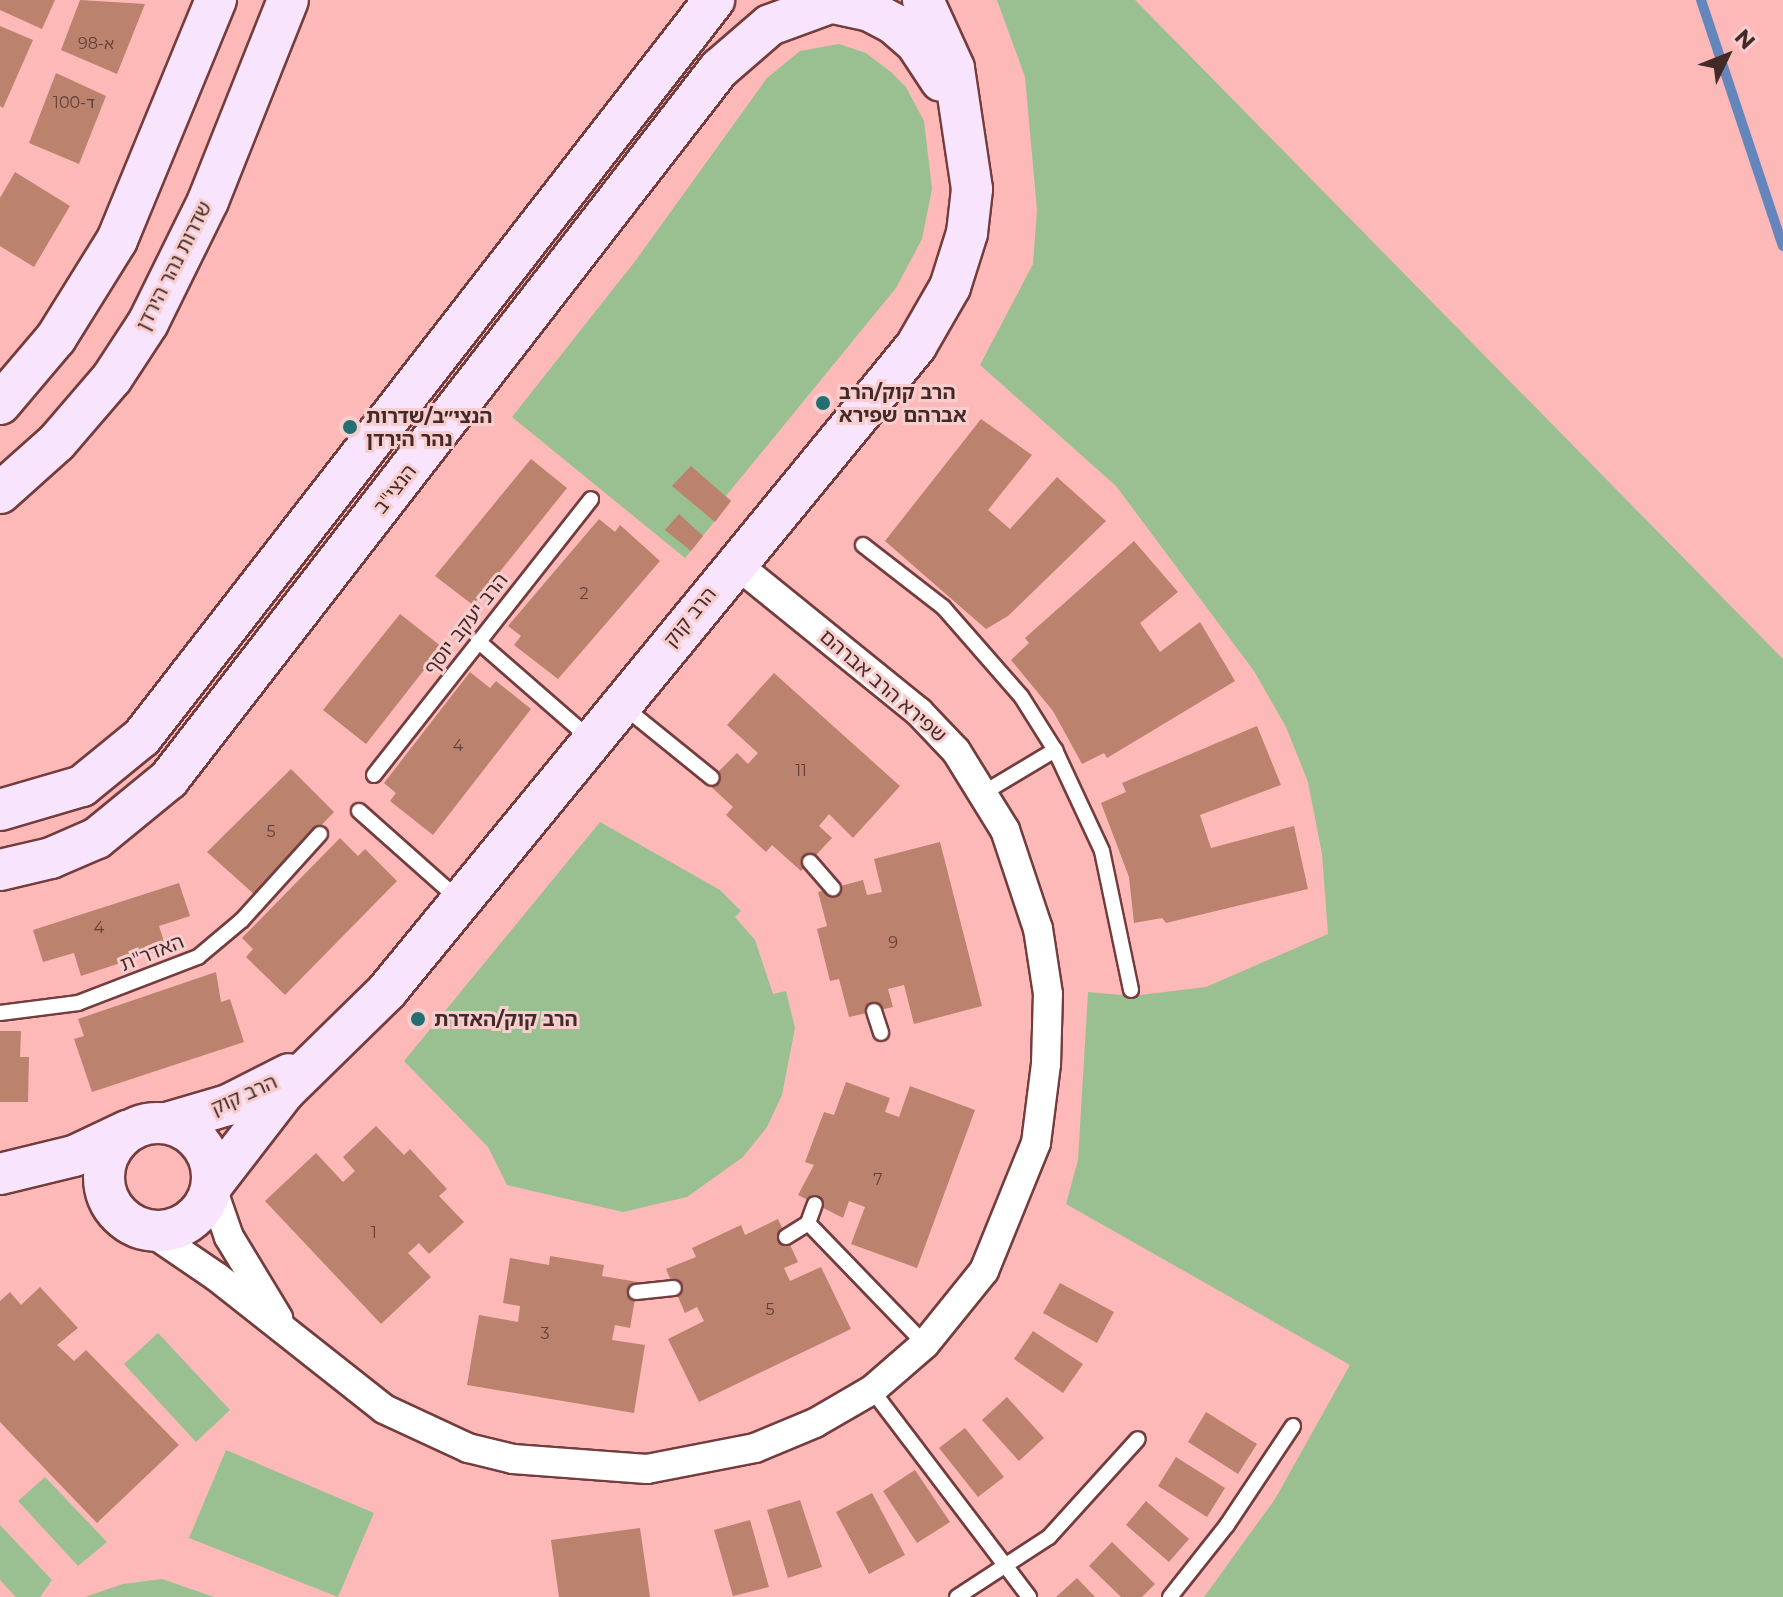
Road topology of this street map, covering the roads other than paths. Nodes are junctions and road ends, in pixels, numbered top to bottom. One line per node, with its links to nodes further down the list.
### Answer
1 (216, 0): 7 (street)
2 (288, 0): 8 (street, שדרות נהר הירדן)
3 (714, 0): 19 (street)
4 (923, 0): 6 (street, הרב קוק)
5 (826, 2): 6 (street, הרב קוק); 23 (street, הנצי"ב)
6 (967, 133): 11 (street, הרב קוק)
7 (0, 404)
8 (0, 493)
9 (591, 499): 12 (lane, הרב יעקב יוסף)
10 (863, 545): 15 (lane)
11 (735, 563): 13 (street, הרב קוק); 18 (street, שפירא הרב אברהם)
12 (478, 641): 14 (lane); 16 (lane, הרב יעקב יוסף)
13 (620, 704): 14 (street, הרב קוק); 17 (lane)
14 (591, 739): 25 (street, הרב קוק)
15 (1055, 750): 18 (lane); 26 (lane)
16 (374, 775)
17 (712, 778)
18 (985, 792): 42 (street, שפירא הרב אברהם)
19 (0, 810)
20 (359, 811): 25 (lane)
21 (320, 834): 28 (lane, האדר"ת)
22 (810, 862): 24 (lane)
23 (0, 870)
24 (833, 888)
25 (459, 900): 30 (street, הרב קוק)
26 (1131, 990)
27 (874, 1011): 29 (lane)
28 (0, 1013)
29 (881, 1033)
30 (318, 1059): 31 (street, הרב קוק); 34 (street, הרב קוק)
31 (167, 1123): 32 (street); 34 (street)
32 (127, 1131): 33 (street); 36 (street)
33 (0, 1174): 36 (street)
34 (213, 1186): 36 (street); 41 (street)
35 (815, 1204): 37 (lane)
36 (133, 1222): 41 (street, שפירא הרב אברהם)
37 (808, 1223): 38 (lane); 42 (lane)
38 (786, 1237)
39 (674, 1288): 40 (lane)
40 (636, 1292)
41 (288, 1336): 43 (street, שפירא הרב אברהם)
42 (925, 1344): 43 (street, שפירא הרב אברהם)
43 (872, 1390): 46 (lane)
44 (1293, 1426): 49 (lane)
45 (1138, 1439): 46 (lane)
46 (1007, 1568): 47 (lane); 48 (lane)
47 (957, 1597)
48 (1029, 1597)
49 (1170, 1597)

